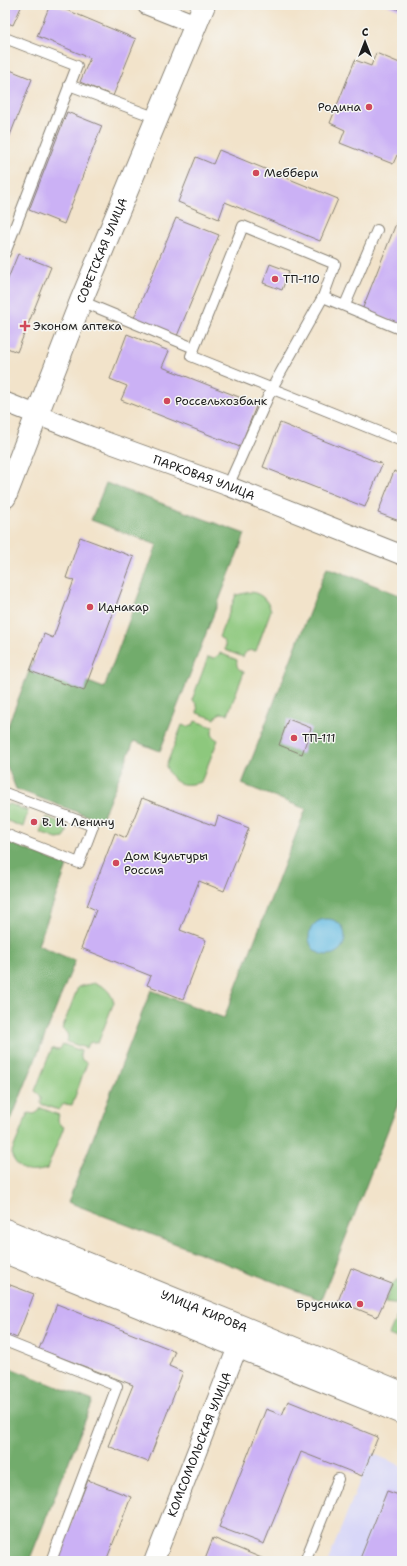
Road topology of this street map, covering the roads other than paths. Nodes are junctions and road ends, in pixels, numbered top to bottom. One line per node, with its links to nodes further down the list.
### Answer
1 (147, 5): 2 (street)
2 (200, 15): 5 (main road, СОВЕТСКАЯ УЛИЦА)
3 (5, 38): 4 (lane)
4 (69, 86): 5 (lane); 7 (lane)
5 (157, 118): 9 (main road, СОВЕТСКАЯ УЛИЦА)
6 (377, 230): 10 (lane)
7 (5, 253)
8 (323, 297): 10 (lane); 12 (lane); 13 (lane)
9 (81, 301): 12 (lane); 15 (main road, СОВЕТСКАЯ УЛИЦА)
10 (345, 305): 11 (lane)
11 (402, 330)
12 (194, 348): 13 (lane)
13 (272, 388): 16 (lane); 17 (lane)
14 (5, 402): 15 (street, ПАРКОВАЯ УЛИЦА)
15 (36, 414): 17 (street, ПАРКОВАЯ УЛИЦА); 18 (main road, СОВЕТСКАЯ УЛИЦА)
16 (402, 441)
17 (228, 486): 19 (street, ПАРКОВАЯ УЛИЦА)
18 (5, 497)
19 (402, 555)
20 (5, 793): 21 (lane)
21 (5, 834)
22 (5, 1230): 24 (main road, УЛИЦА КИРОВА)
23 (5, 1252): 24 (main road, УЛИЦА КИРОВА)
24 (242, 1337): 26 (main road, УЛИЦА КИРОВА); 27 (main road, УЛИЦА КИРОВА); 30 (street, КОМСОМОЛЬСКАЯ УЛИЦА)
25 (5, 1341): 29 (lane)
26 (402, 1393)
27 (402, 1413)
28 (338, 1479): 31 (lane)
29 (51, 1561)
30 (154, 1561)
31 (305, 1561)

